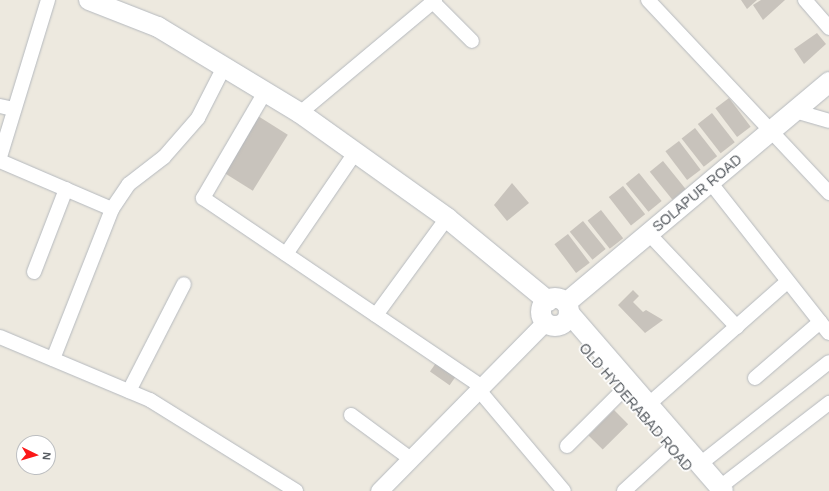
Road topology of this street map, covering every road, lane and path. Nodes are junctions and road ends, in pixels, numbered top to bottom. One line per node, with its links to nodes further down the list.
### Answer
1 (48, 0): 11 (street)
2 (89, 0): 8 (main road)
3 (648, 0): 15 (street)
4 (805, 0): 6 (street)
5 (434, 1): 7 (street); 13 (street)
6 (829, 28)
7 (472, 41)
8 (224, 67): 10 (main road); 22 (street)
9 (829, 82): 12 (main road, SOLAPUR ROAD)
10 (265, 92): 13 (main road); 25 (street)
11 (7, 108): 17 (street)
12 (795, 111): 14 (street); 15 (main road, SOLAPUR ROAD)
13 (300, 113): 16 (main road)
14 (829, 121)
15 (772, 130): 19 (main road, SOLAPUR ROAD); 20 (street)
16 (356, 153): 23 (main road); 25 (street)
17 (0, 157)
18 (0, 161): 21 (street)
19 (710, 182): 24 (main road, SOLAPUR ROAD); 27 (street)
20 (826, 186)
21 (66, 189): 22 (street); 26 (street)
22 (112, 209): 35 (street)
23 (447, 218): 29 (main road); 30 (street)
24 (649, 234): 29 (main road, SOLAPUR ROAD); 32 (street)
25 (286, 254): 30 (street)
26 (34, 272)
27 (786, 283): 31 (street); 32 (street)
28 (184, 284): 39 (street)
29 (558, 312): 38 (street); 40 (main road, OLD HYDERABAD ROAD); 42 (main road)
30 (376, 315): 38 (street)
31 (820, 322): 33 (street); 37 (street)
32 (737, 327): 42 (street)
33 (829, 333)
34 (0, 337): 35 (street)
35 (53, 359): 39 (street)
36 (829, 362): 47 (street)
37 (755, 378)
38 (479, 388): 46 (street); 51 (street)
39 (129, 391): 49 (street)
40 (622, 391): 44 (street); 45 (main road, OLD HYDERABAD ROAD)
41 (829, 402): 48 (street)
42 (649, 404): 47 (main road)
43 (351, 415): 46 (street)
44 (567, 446)
45 (671, 448): 48 (main road, OLD HYDERABAD ROAD); 52 (street)
46 (411, 459): 50 (street)
47 (700, 464): 48 (main road)
48 (717, 490)
49 (296, 491)
50 (379, 491)
51 (564, 491)
52 (624, 491)

